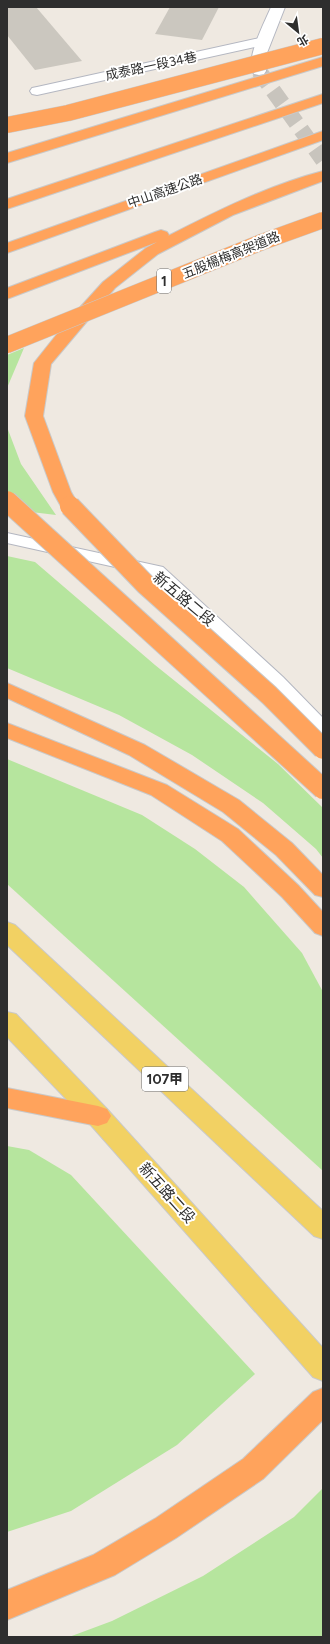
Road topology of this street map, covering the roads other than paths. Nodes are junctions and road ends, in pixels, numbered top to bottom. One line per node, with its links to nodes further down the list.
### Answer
1 (278, 7): 2 (main road)
2 (264, 41): 5 (main road); 6 (lane, 成泰路一段34巷)
3 (323, 46): 9 (highway, bridge)
4 (323, 61): 8 (highway)
5 (259, 71)
6 (38, 91)
7 (323, 98): 16 (highway)
8 (183, 104): 11 (highway); 12 (highway); 13 (highway)
9 (7, 125)
10 (323, 135): 18 (highway, 中山高速公路)
11 (7, 146)
12 (7, 150)
13 (7, 158)
14 (323, 176): 15 (highway)
15 (301, 183): 19 (highway); 26 (highway, bridge)
16 (7, 204)
17 (323, 220): 20 (highway, 五股楊梅高架道路 / 1, bridge)
18 (7, 248)
19 (7, 294)
20 (7, 345)
21 (7, 501): 27 (highway, bridge)
22 (7, 538): 25 (lane, 新五路二段)
23 (7, 690): 28 (highway)
24 (7, 730): 29 (highway)
25 (323, 730)
26 (323, 749)
27 (323, 789)
28 (323, 889)
29 (323, 927)
30 (7, 932): 34 (main road, 107甲)
31 (7, 1022): 33 (main road, 新五路二段)
32 (7, 1098): 33 (highway)
33 (98, 1116): 35 (main road, 新五路二段)
34 (323, 1228)
35 (323, 1368)
36 (323, 1401): 37 (highway)
37 (7, 1605)

